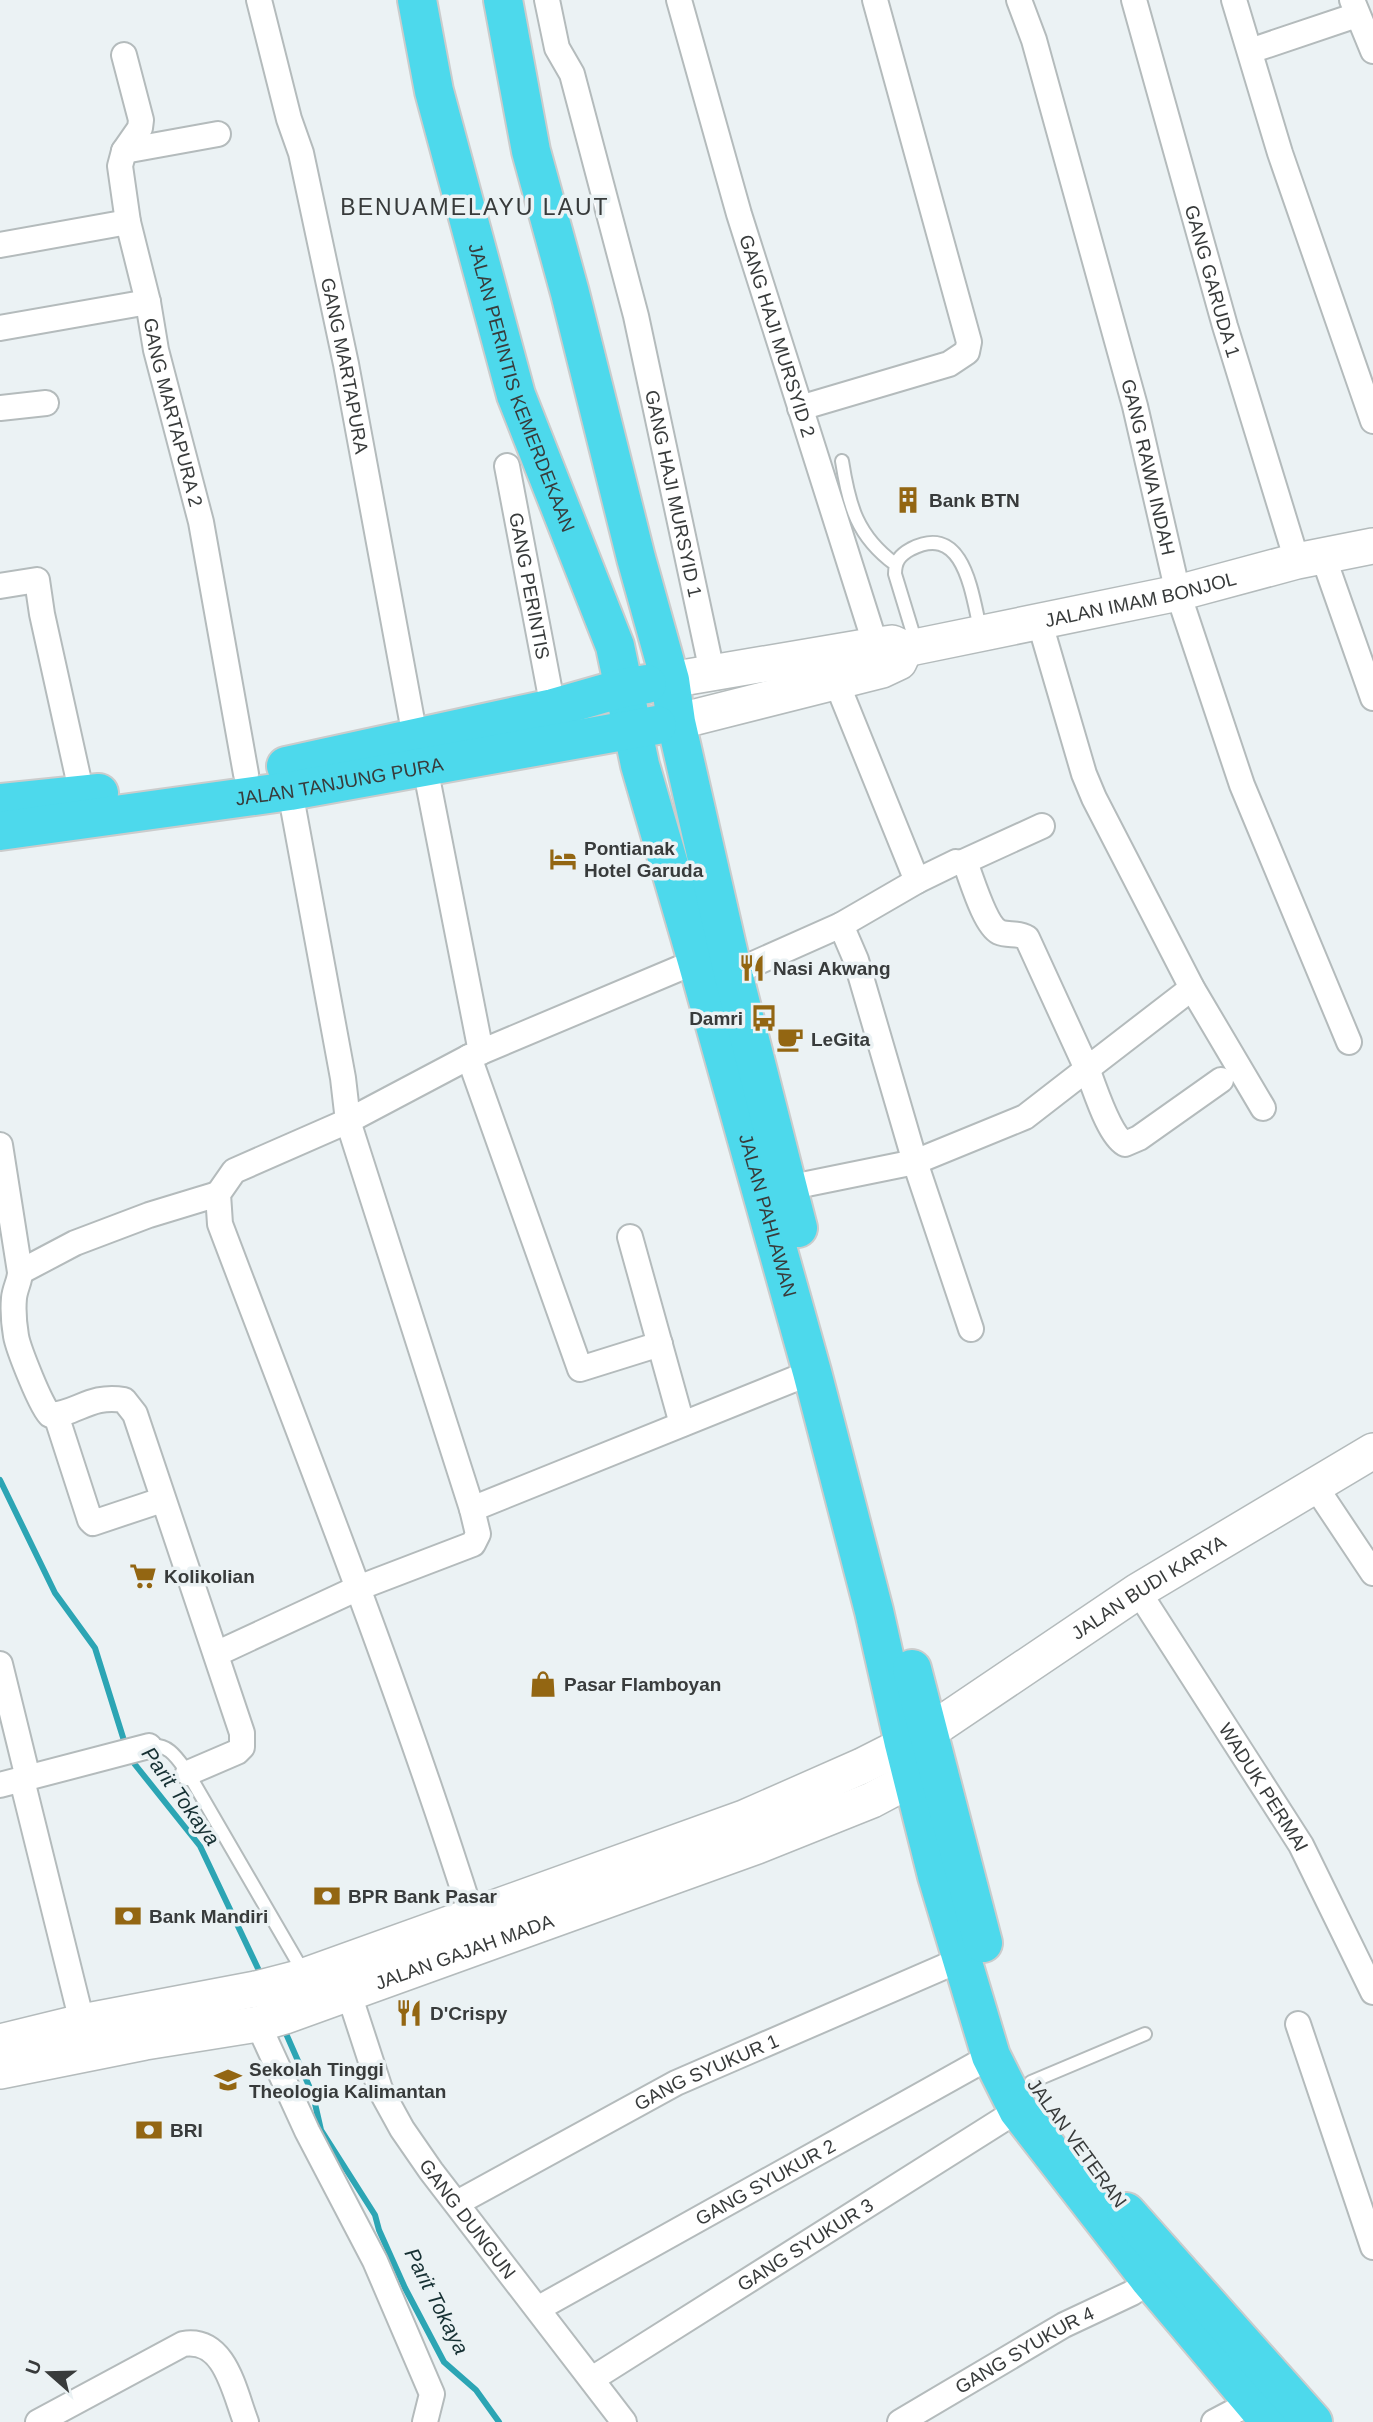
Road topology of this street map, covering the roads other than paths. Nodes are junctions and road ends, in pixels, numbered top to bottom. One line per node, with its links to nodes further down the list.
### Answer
1 (259, 0): 42 (street, GANG MARTAPURA)
2 (417, 0): 37 (highway, JALAN PERINTIS KEMERDEKAAN)
3 (503, 0): 35 (highway)
4 (547, 0): 34 (street, GANG HAJI MURSYID 1)
5 (679, 0): 22 (street, GANG HAJI MURSYID 2)
6 (875, 0): 22 (street)
7 (1019, 0): 30 (street, GANG RAWA INDAH)
8 (1134, 0): 27 (street, GANG GARUDA 1)
9 (1234, 0): 11 (street)
10 (1355, 7): 11 (street); 12 (street)
11 (1250, 51): 23 (street)
12 (1373, 51)
13 (124, 55): 15 (street, GANG MARTAPURA 2)
14 (218, 134): 15 (street)
15 (124, 151): 16 (street, GANG MARTAPURA 2)
16 (128, 222): 17 (street); 18 (street, GANG MARTAPURA 2)
17 (0, 245)
18 (148, 302): 19 (street); 43 (street, GANG MARTAPURA 2)
19 (0, 328)
20 (46, 403): 21 (street)
21 (0, 408)
22 (800, 408): 33 (street, GANG HAJI MURSYID 2)
23 (1373, 421)
24 (842, 461): 28 (lane)
25 (508, 466): 39 (street, GANG PERINTIS)
26 (1373, 547): 27 (street, JALAN IMAM BONJOL)
27 (1310, 559): 30 (street, JALAN IMAM BONJOL); 38 (street, GANG GARUDA 1)
28 (895, 564): 32 (lane); 33 (lane)
29 (0, 586): 45 (street)
30 (1178, 593): 31 (street, JALAN IMAM BONJOL); 54 (street, GANG RAWA INDAH)
31 (1039, 620): 32 (street, JALAN IMAM BONJOL); 53 (street)
32 (981, 633): 33 (street, JALAN IMAM BONJOL)
33 (895, 653): 34 (street, JALAN IMAM BONJOL); 36 (street, JALAN IMAM BONJOL)
34 (712, 672): 35 (street, JALAN IMAM BONJOL)
35 (670, 680): 37 (highway, JALAN TANJUNG PURA); 40 (highway, JALAN PAHLAWAN)
36 (836, 681): 40 (street, JALAN IMAM BONJOL); 49 (street)
37 (623, 688): 39 (highway, JALAN TANJUNG PURA); 41 (highway, JALAN PAHLAWAN)
38 (1373, 698)
39 (553, 708): 42 (highway, JALAN TANJUNG PURA)
40 (676, 722): 41 (highway, JALAN TANJUNG PURA); 52 (highway, JALAN PAHLAWAN)
41 (631, 730): 42 (highway, JALAN TANJUNG PURA); 51 (highway, JALAN PAHLAWAN)
42 (420, 752): 43 (highway, JALAN TANJUNG PURA); 44 (highway, JALAN TANJUNG PURA); 55 (street, GANG MARTAPURA)
43 (246, 774): 45 (highway, JALAN TANJUNG PURA)
44 (290, 791): 46 (highway, JALAN TANJUNG PURA); 59 (street)
45 (82, 795): 46 (highway, JALAN TANJUNG PURA)
46 (16, 816)
47 (1042, 826): 48 (street)
48 (961, 863): 49 (street); 56 (street)
49 (917, 881): 50 (street)
50 (841, 925): 52 (street); 62 (street)
51 (697, 961): 55 (street); 69 (highway, JALAN PAHLAWAN)
52 (733, 973): 63 (highway, JALAN PAHLAWAN)
53 (1192, 988): 56 (street); 58 (street)
54 (1349, 1042)
55 (475, 1055): 59 (street); 68 (street, GANG MARTAPURA)
56 (1087, 1069): 57 (street); 62 (street)
57 (1221, 1080)
58 (1262, 1108)
59 (348, 1121): 64 (street); 75 (street)
60 (0, 1145): 61 (street)
61 (1, 1158): 66 (street)
62 (915, 1162): 63 (street); 67 (street)
63 (787, 1188): 82 (highway, JALAN PAHLAWAN)
64 (218, 1194): 66 (street); 77 (street)
65 (630, 1237): 68 (street)
66 (20, 1272): 70 (street)
67 (971, 1329)
68 (660, 1344): 71 (street)
69 (812, 1372): 71 (street); 82 (highway, JALAN PAHLAWAN)
70 (56, 1415): 74 (street); 74 (street)
71 (682, 1424): 75 (street)
72 (1373, 1451): 73 (street, JALAN BUDI KARYA)
73 (1315, 1486): 76 (street); 78 (street, JALAN BUDI KARYA)
74 (162, 1500): 79 (street)
75 (472, 1509): 77 (street)
76 (1373, 1573)
77 (358, 1588): 79 (street); 85 (street)
78 (1138, 1591): 82 (street, JALAN BUDI KARYA); 88 (street, WADUK PERMAI)
79 (216, 1654): 83 (street)
80 (0, 1664): 84 (street)
81 (149, 1746): 83 (lane); 84 (street)
82 (921, 1755): 85 (street, JALAN GAJAH MADA); 86 (highway, JALAN VETERAN); 89 (street, JALAN GAJAH MADA); 98 (highway, JALAN VETERAN)
83 (188, 1773): 87 (lane)
84 (17, 1781): 91 (street)
85 (472, 1917): 87 (street, JALAN GAJAH MADA)
86 (962, 1959): 96 (highway, JALAN VETERAN); 99 (street, GANG SYUKUR 1)
87 (304, 1987): 89 (street, JALAN GAJAH MADA); 90 (street, JALAN GAJAH MADA)
88 (1373, 1992)
89 (349, 1994): 99 (street, GANG DUNGUN)
90 (259, 2012): 93 (street, JALAN GAJAH MADA); 107 (street)
91 (82, 2022): 93 (street, JALAN GAJAH MADA); 95 (street, JALAN GAJAH MADA)
92 (1298, 2024): 100 (street)
93 (143, 2026): 97 (street, JALAN GAJAH MADA)
94 (1145, 2034): 98 (lane)
95 (0, 2042)
96 (991, 2056): 98 (highway, JALAN VETERAN); 102 (street, GANG SYUKUR 2)
97 (0, 2070)
98 (1024, 2096): 101 (highway, JALAN VETERAN); 103 (street, GANG SYUKUR 3); 104 (highway, JALAN VETERAN)
99 (457, 2203): 102 (street, GANG DUNGUN)
100 (1373, 2247)
101 (1150, 2280): 104 (highway, JALAN VETERAN); 109 (street, GANG SYUKUR 4)
102 (539, 2308): 103 (street, GANG DUNGUN)
103 (592, 2379): 108 (street, GANG DUNGUN)
104 (1266, 2402): 110 (street); 111 (highway, JALAN VETERAN)
105 (38, 2422): 106 (street)
106 (246, 2422)
107 (425, 2422)
108 (624, 2422)
109 (900, 2422)
110 (1214, 2422)
111 (1313, 2422)

